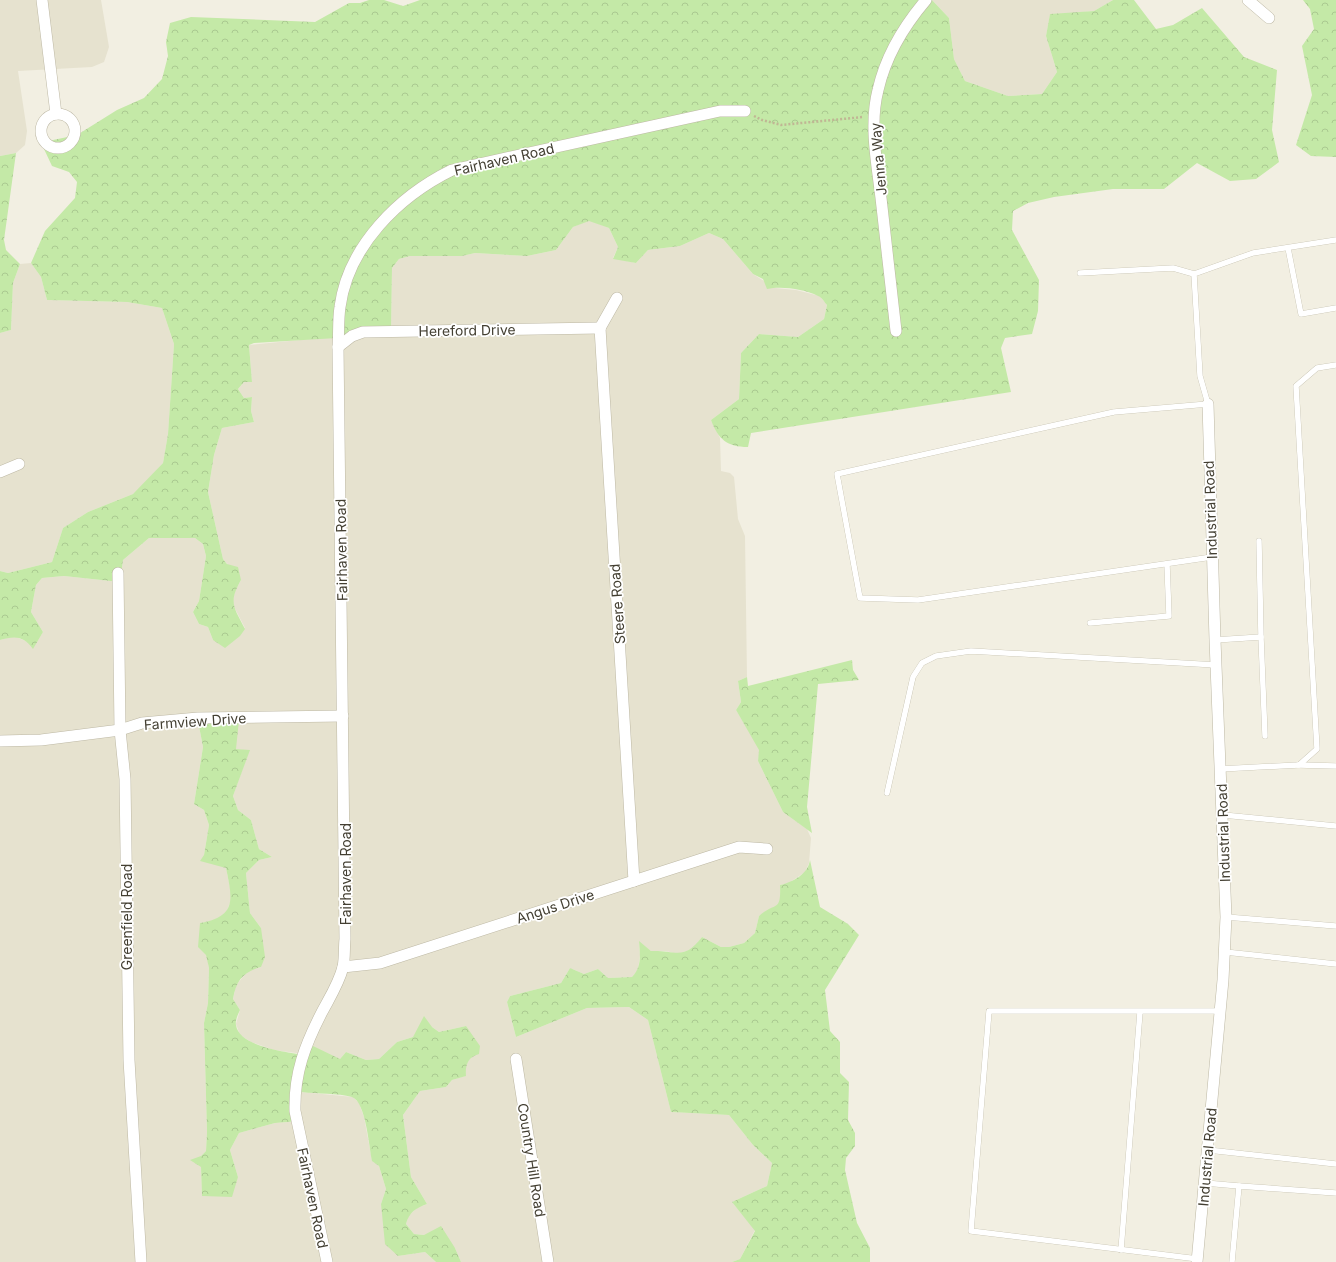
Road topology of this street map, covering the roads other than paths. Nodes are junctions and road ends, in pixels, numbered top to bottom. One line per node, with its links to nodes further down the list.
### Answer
1 (42, 0): 6 (street)
2 (926, 0): 14 (street, Jenna Way)
3 (1248, 0): 4 (street)
4 (1269, 18)
5 (745, 111): 15 (street, Fairhaven Road)
6 (56, 114)
7 (1336, 240): 8 (lane)
8 (1288, 248): 10 (lane); 12 (lane)
9 (1080, 273): 10 (lane)
10 (1194, 274): 17 (lane)
11 (617, 298): 13 (street)
12 (1336, 308)
13 (600, 328): 15 (street, Hereford Drive); 39 (street, Steere Road)
14 (896, 331)
15 (338, 347): 28 (street, Fairhaven Road)
16 (1336, 365): 32 (lane)
17 (1208, 404): 21 (street, Industrial Road); 22 (lane)
18 (20, 464): 19 (street)
19 (0, 472)
20 (1259, 541): 25 (lane)
21 (1212, 557): 22 (lane); 26 (street, Industrial Road)
22 (1167, 564): 24 (lane)
23 (118, 573): 29 (street, Greenfield Road)
24 (1090, 624)
25 (1261, 637): 26 (lane); 30 (lane)
26 (1215, 640): 27 (street, Industrial Road)
27 (1216, 665): 34 (street, Industrial Road); 35 (lane)
28 (344, 716): 29 (street, Farmview Drive); 44 (street, Fairhaven Road)
29 (120, 730): 31 (street, Farmview Drive); 55 (street, Greenfield Road)
30 (1265, 736)
31 (0, 741)
32 (1298, 765): 33 (lane); 34 (lane)
33 (1336, 766)
34 (1220, 769): 36 (street, Industrial Road)
35 (887, 793)
36 (1223, 815): 37 (lane); 40 (street, Industrial Road)
37 (1336, 826)
38 (767, 849): 39 (street, Angus Drive)
39 (634, 881): 44 (street, Angus Drive)
40 (1226, 917): 41 (lane); 42 (street, Industrial Road)
41 (1336, 926)
42 (1225, 952): 43 (lane); 45 (street, Industrial Road)
43 (1336, 964)
44 (343, 967): 56 (street, Fairhaven Road)
45 (1220, 1011): 46 (lane); 48 (street, Industrial Road)
46 (1140, 1012): 53 (lane); 53 (lane)
47 (516, 1059): 57 (street, Country Hill Road)
48 (1208, 1150): 49 (lane); 50 (street, Industrial Road)
49 (1336, 1164)
50 (1205, 1184): 51 (lane); 54 (street, Industrial Road)
51 (1239, 1186): 52 (lane); 58 (lane)
52 (1336, 1193)
53 (1121, 1250): 54 (lane)
54 (1198, 1261)
55 (141, 1262)
56 (327, 1262)
57 (548, 1262)
58 (1232, 1262)

